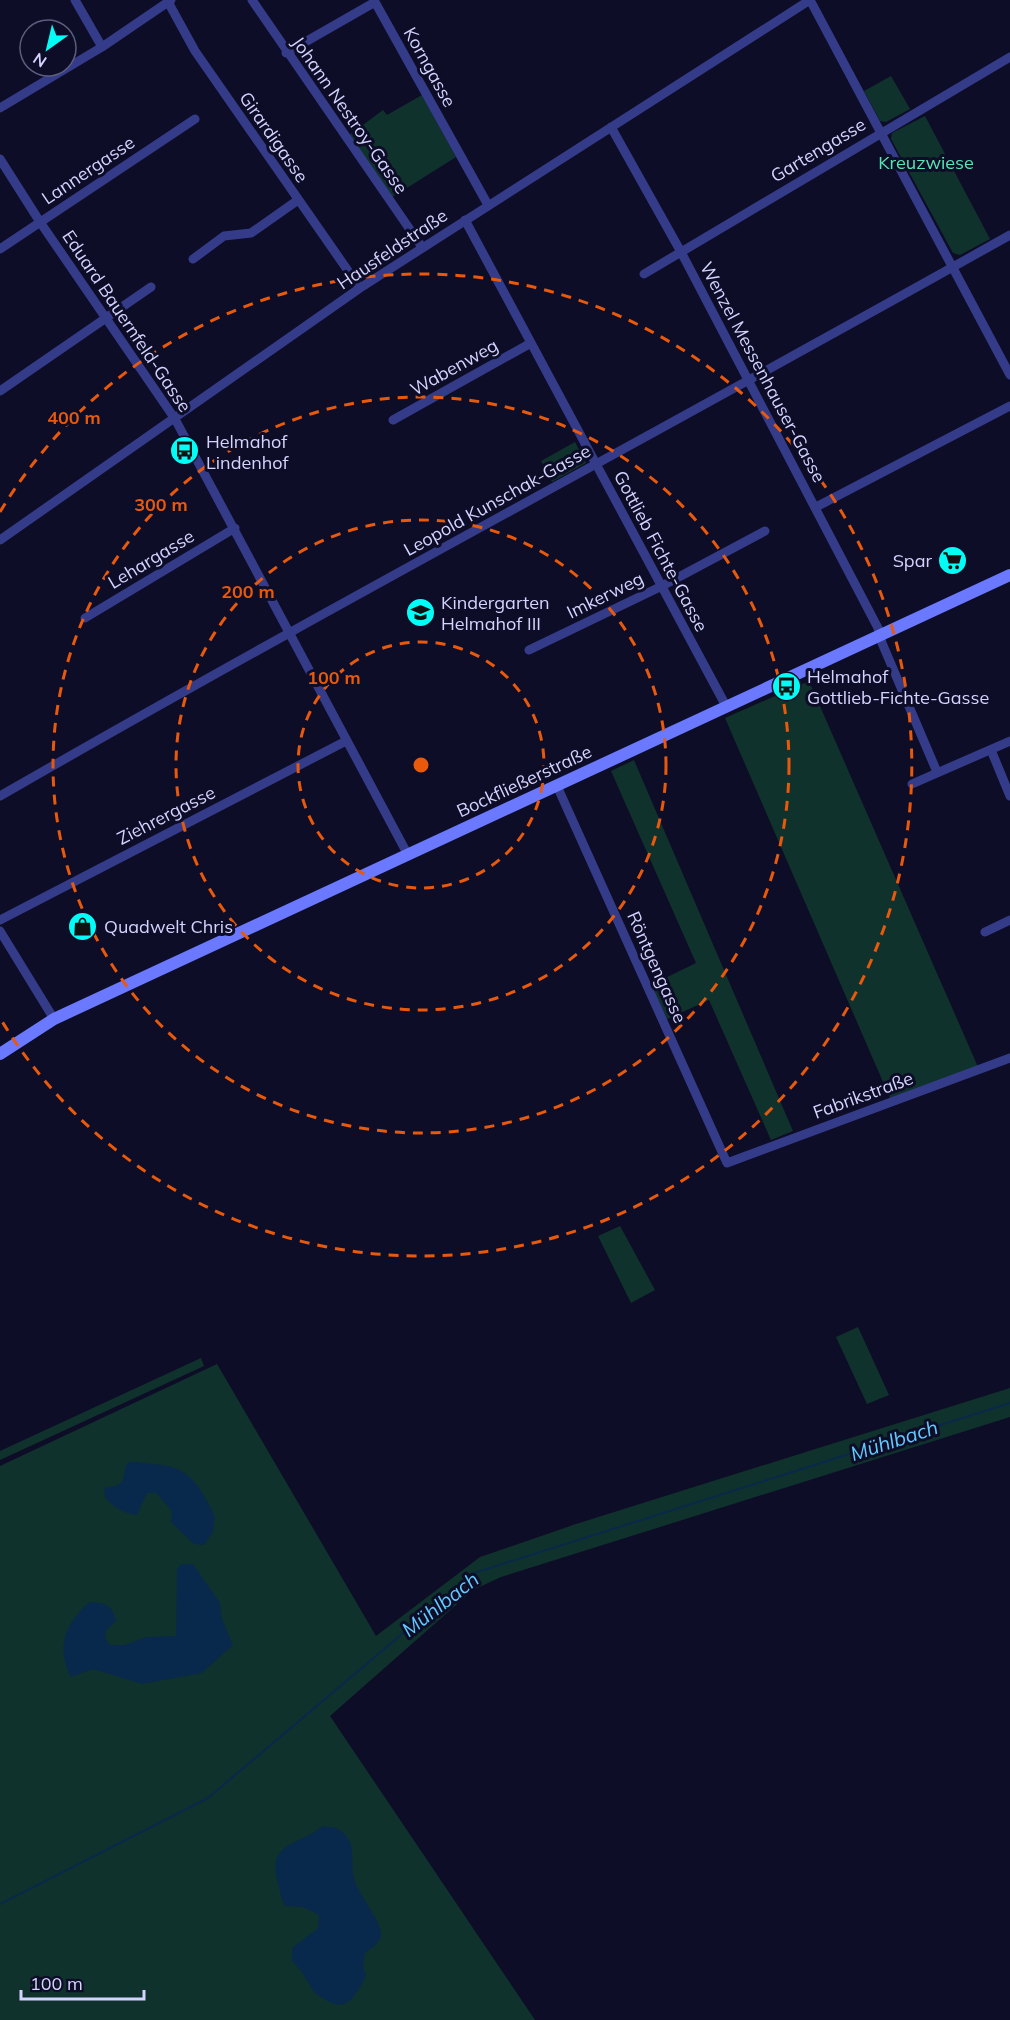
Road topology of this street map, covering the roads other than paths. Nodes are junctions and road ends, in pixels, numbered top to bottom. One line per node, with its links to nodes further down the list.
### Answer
1 (75, 0): 5 (street)
2 (252, 0): 6 (street, Johann Nestroy-Gasse)
3 (810, 0): 10 (street, Hausfeldstraße); 11 (street)
4 (169, 1): 5 (street); 13 (street, Girardigasse)
5 (102, 47): 8 (street)
6 (286, 53): 14 (street, Korngasse); 18 (street, Johann Nestroy-Gasse)
7 (1010, 57): 11 (street, Gartengasse)
8 (0, 108)
9 (195, 119): 16 (street, Lannergasse)
10 (611, 127): 14 (street, Hausfeldstraße); 20 (street, Wenzel Messenhauser-Gasse)
11 (880, 133): 20 (street, Gartengasse); 22 (street)
12 (0, 159): 16 (street, Eduard Bauernfeld-Gasse)
13 (298, 200): 21 (street); 25 (street, Girardigasse)
14 (488, 206): 15 (street, Hausfeldstraße)
15 (465, 220): 18 (street, Hausfeldstraße); 27 (street, Gottlieb Fichte-Gasse)
16 (40, 222): 19 (street, Lannergasse); 26 (street, Eduard Bauernfeld-Gasse)
17 (1010, 235): 22 (street, Leopold Kunschak-Gasse)
18 (422, 247): 25 (street, Hausfeldstraße)
19 (0, 249)
20 (681, 252): 23 (street, Gartengasse); 29 (street, Wenzel Messenhauser-Gasse)
21 (193, 259)
22 (953, 267): 28 (street); 29 (street, Leopold Kunschak-Gasse)
23 (644, 274)
24 (151, 287): 26 (street)
25 (360, 288): 32 (street, Hausfeldstraße)
26 (106, 318): 30 (street); 32 (street, Eduard Bauernfeld-Gasse)
27 (531, 343): 33 (street, Wabenweg); 34 (street, Gottlieb Fichte-Gasse)
28 (1010, 375)
29 (747, 382): 34 (street, Leopold Kunschak-Gasse); 35 (street, Wenzel Messenhauser-Gasse)
30 (0, 391)
31 (1010, 406): 35 (street)
32 (175, 419): 36 (street, Eduard Bauernfeld-Gasse); 38 (street, Hausfeldstraße)
33 (393, 420)
34 (596, 465): 40 (street, Gottlieb Fichte-Gasse); 42 (street, Leopold Kunschak-Gasse)
35 (816, 507): 43 (street, Wenzel Messenhauser-Gasse)
36 (235, 528): 41 (street, Lehargasse); 42 (street, Eduard Bauernfeld-Gasse)
37 (765, 531): 40 (street, Imkerweg)
38 (0, 540)
39 (1010, 574): 43 (main road, Bockfließerstraße)
40 (662, 586): 44 (street, Imkerweg); 45 (street, Gottlieb Fichte-Gasse)
41 (85, 618)
42 (290, 633): 46 (street, Eduard Bauernfeld-Gasse); 52 (street, Leopold Kunschak-Gasse)
43 (880, 635): 45 (main road, Bockfließerstraße); 49 (street, Wenzel Messenhauser-Gasse)
44 (529, 650)
45 (726, 706): 51 (main road, Bockfließerstraße)
46 (346, 741): 54 (street, Eduard Bauernfeld-Gasse); 55 (street, Ziehrergasse)
47 (1010, 741): 48 (street)
48 (991, 750): 49 (street); 53 (street)
49 (937, 772): 50 (street)
50 (912, 784)
51 (557, 786): 54 (main road, Bockfließerstraße); 62 (street, Röntgengasse)
52 (0, 796)
53 (1010, 796)
54 (408, 855): 59 (main road, Bockfließerstraße)
55 (0, 920)
56 (1010, 920): 58 (street)
57 (0, 931): 59 (street)
58 (985, 932)
59 (54, 1019): 60 (main road, Bockfließerstraße)
60 (0, 1054)
61 (1010, 1058): 62 (street, Fabrikstraße)
62 (727, 1163)

